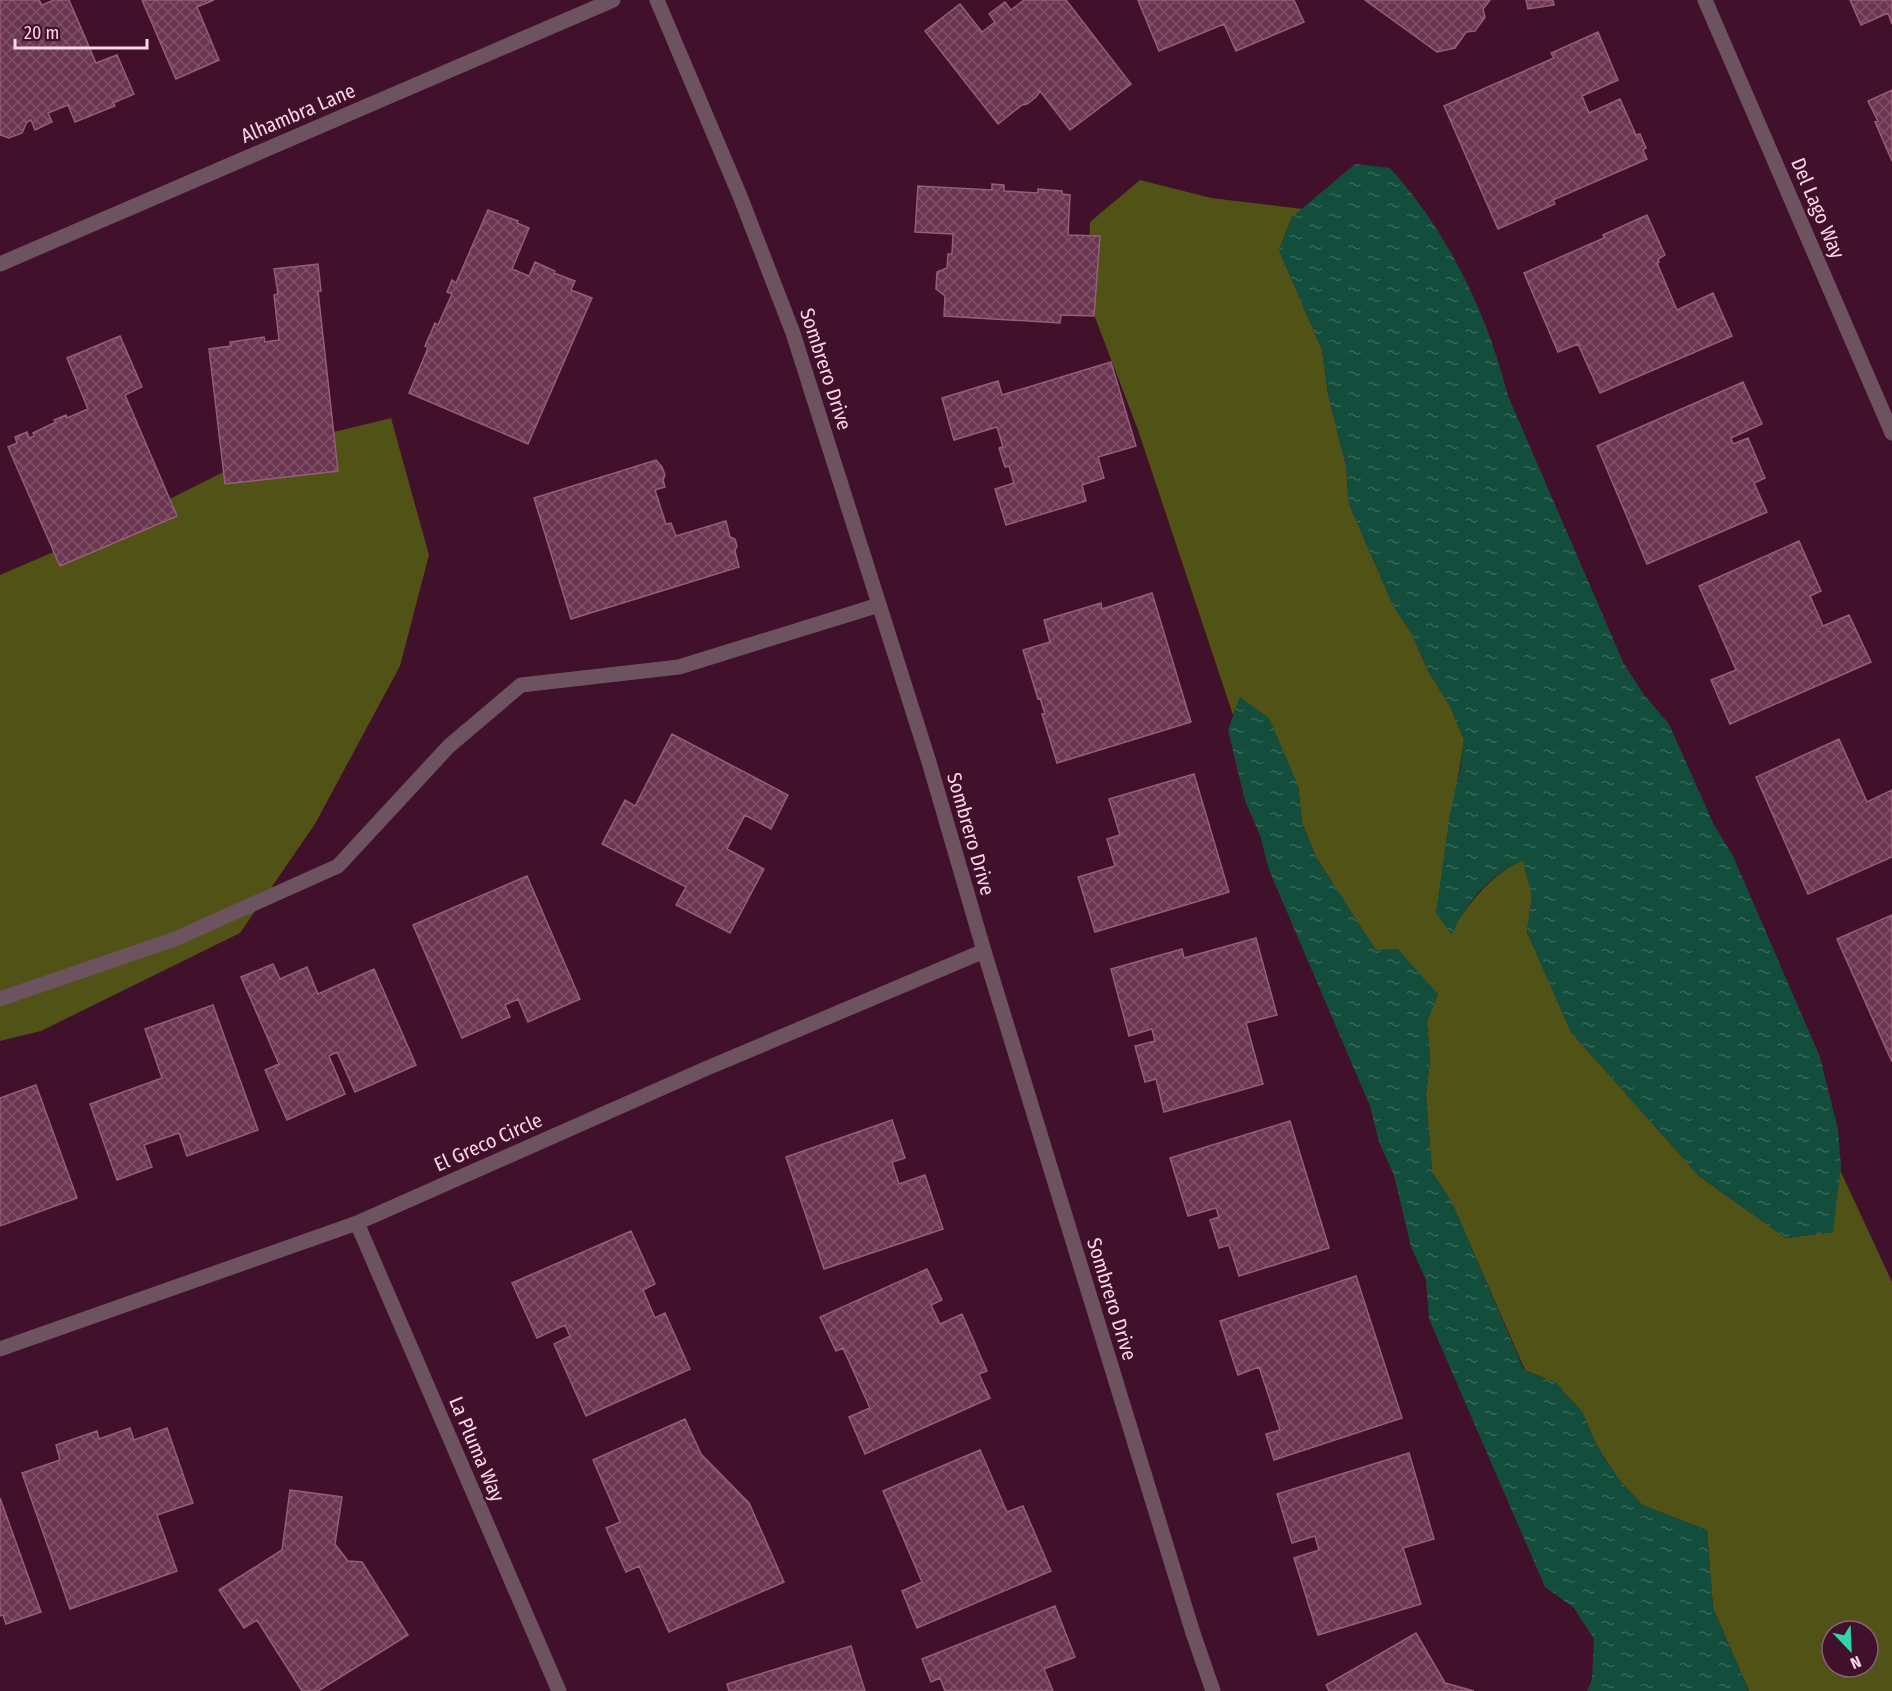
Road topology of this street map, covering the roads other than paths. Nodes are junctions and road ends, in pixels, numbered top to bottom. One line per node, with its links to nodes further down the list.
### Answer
1 (613, 0): 4 (street, Alhambra Lane)
2 (657, 0): 6 (street, Sombrero Drive)
3 (1705, 0): 5 (street, Del Lago Way)
4 (0, 264)
5 (1892, 433)
6 (879, 605): 7 (street, Sombrero Drive); 8 (street)
7 (984, 951): 9 (street, El Greco Circle); 12 (street, Sombrero Drive)
8 (0, 999)
9 (357, 1223): 10 (street, El Greco Circle); 11 (street, La Pluma Way)
10 (0, 1349)
11 (559, 1691)
12 (1213, 1691)

